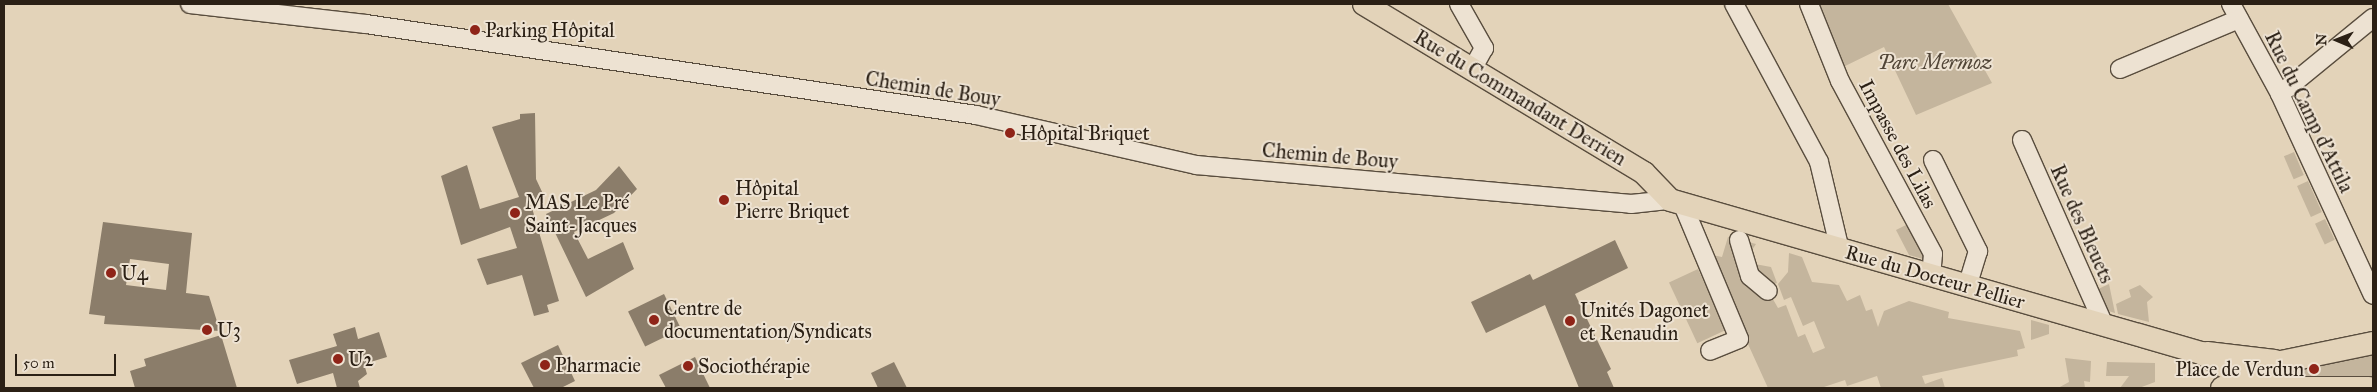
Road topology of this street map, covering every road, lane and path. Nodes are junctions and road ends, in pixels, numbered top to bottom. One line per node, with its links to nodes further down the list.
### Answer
1 (190, 4): 13 (street, Chemin de Bouy)
2 (1364, 4): 9 (main road, Rue du Commandant Derrien)
3 (1459, 4): 9 (street)
4 (1734, 4): 15 (street)
5 (1809, 4): 16 (street, Impasse des Lilas)
6 (2235, 11): 8 (street); 10 (street, Rue du Camp d'Attila)
7 (2373, 18): 10 (street)
8 (2120, 69)
9 (1472, 70): 13 (main road, Rue du Commandant Derrien)
10 (2280, 94): 19 (street, Rue du Camp d'Attila)
11 (2022, 140): 20 (street, Rue des Bleuets)
12 (1933, 160): 17 (street)
13 (1676, 202): 15 (main road, Rue du Docteur Pellier); 22 (street)
14 (1739, 240): 18 (street)
15 (1840, 250): 16 (main road, Rue du Docteur Pellier)
16 (1931, 276): 17 (main road, Rue du Docteur Pellier)
17 (1967, 286): 20 (main road, Rue du Docteur Pellier)
18 (1768, 291)
19 (2373, 294)
20 (2104, 325): 23 (main road, Rue du Docteur Pellier)
21 (2373, 343): 24 (main road)
22 (1710, 351)
23 (2201, 353): 24 (main road, Rue du Docteur Pellier); 25 (main road, Rue du Docteur Pellier)
24 (2281, 362): 25 (main road)
25 (2249, 381): 26 (main road); 27 (main road)
26 (2222, 388)
27 (2369, 388)

